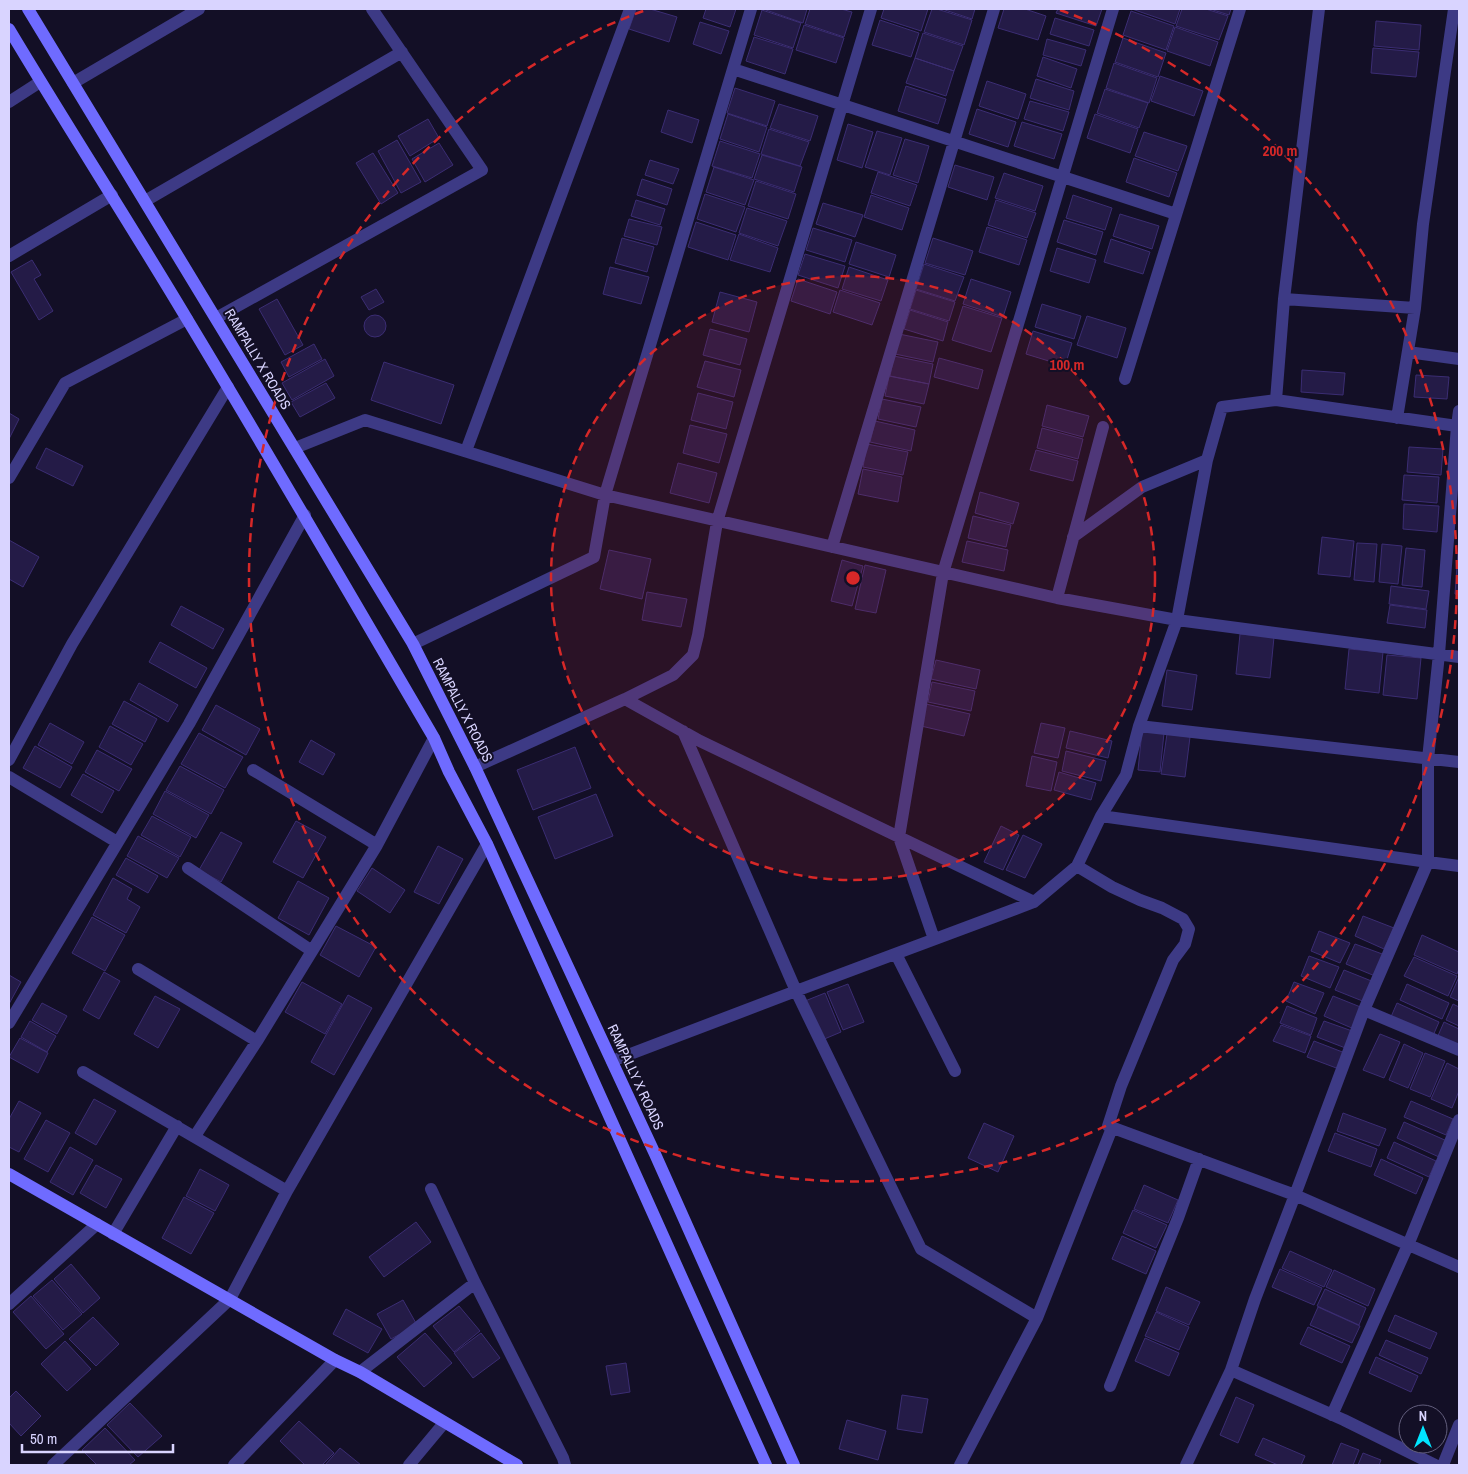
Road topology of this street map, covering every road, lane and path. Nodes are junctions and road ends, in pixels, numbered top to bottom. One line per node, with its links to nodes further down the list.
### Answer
1 (28, 9): 16 (main road, RAMPALLY X ROADS)
2 (199, 9): 16 (street)
3 (372, 9): 13 (street)
4 (630, 9): 39 (street)
5 (750, 9): 14 (street)
6 (871, 9): 18 (street)
7 (994, 9): 19 (street)
8 (1114, 9): 20 (street)
9 (1240, 9): 23 (street)
10 (1319, 9): 25 (street)
11 (1454, 9): 26 (street)
12 (9, 29): 15 (main road)
13 (402, 52): 22 (street); 27 (street)
14 (733, 69): 18 (street); 42 (street)
15 (40, 82): 17 (street); 21 (main road)
16 (73, 83): 22 (main road, RAMPALLY X ROADS)
17 (9, 102)
18 (842, 105): 19 (street); 44 (street)
19 (954, 141): 20 (street); 47 (street)
20 (1062, 177): 23 (street); 48 (street)
21 (112, 195): 24 (street); 28 (main road)
22 (145, 201): 27 (main road, RAMPALLY X ROADS)
23 (1176, 214): 31 (street)
24 (9, 256)
25 (1284, 299): 26 (street); 33 (street)
26 (1415, 308): 29 (street)
27 (216, 318): 38 (main road, RAMPALLY X ROADS)
28 (187, 319): 32 (main road); 41 (street)
29 (1408, 352): 30 (street); 35 (street)
30 (1459, 359)
31 (1125, 379)
32 (228, 388): 43 (main road); 59 (street)
33 (1276, 400): 35 (street); 40 (street)
34 (1459, 411): 36 (street)
35 (1397, 418): 36 (street)
36 (1458, 426): 46 (street)
37 (1103, 427): 45 (street)
38 (295, 448): 39 (street); 51 (main road, RAMPALLY X ROADS)
39 (466, 451): 42 (street)
40 (1207, 460): 45 (street); 50 (street)
41 (9, 478)
42 (606, 495): 44 (street); 51 (street)
43 (305, 515): 57 (main road); 66 (street)
44 (717, 522): 47 (street); 54 (street)
45 (1073, 537): 49 (street)
46 (1454, 541): 52 (street)
47 (832, 547): 48 (street)
48 (943, 573): 49 (street); 65 (street)
49 (1057, 598): 50 (street)
50 (1177, 620): 52 (street); 55 (street)
51 (413, 644): 61 (main road, RAMPALLY X ROADS)
52 (1439, 654): 53 (street); 58 (street)
53 (1459, 657)
54 (625, 699): 56 (street); 61 (street)
55 (1139, 726): 58 (street); 64 (street)
56 (683, 732): 65 (street); 78 (street)
57 (434, 738): 67 (main road); 68 (street)
58 (1428, 758): 60 (street); 69 (street)
59 (9, 760)
60 (1459, 762)
61 (475, 766): 83 (main road, RAMPALLY X ROADS)
62 (253, 770): 68 (street)
63 (9, 777): 66 (street)
64 (1101, 816): 69 (street); 70 (street)
65 (899, 837): 73 (street); 74 (street)
66 (117, 842): 80 (street)
67 (487, 844): 93 (street); 115 (main road)
68 (377, 845): 75 (street)
69 (1428, 862): 71 (street); 79 (street)
70 (1077, 866): 73 (street); 88 (street)
71 (1459, 866)
72 (188, 868): 75 (street)
73 (1034, 902): 74 (street)
74 (934, 939): 76 (street)
75 (312, 951): 81 (street)
76 (896, 954): 78 (street); 85 (street)
77 (138, 969): 81 (street)
78 (796, 991): 83 (street); 102 (street)
79 (1364, 1010): 82 (street); 94 (street)
80 (9, 1023)
81 (257, 1041): 89 (street)
82 (1459, 1050)
83 (612, 1062): 116 (main road, RAMPALLY X ROADS)
84 (83, 1072): 87 (street)
85 (955, 1072)
86 (1459, 1120): 97 (street)
87 (177, 1126): 89 (street); 96 (street)
88 (1112, 1128): 90 (street); 102 (street)
89 (195, 1136): 93 (street)
90 (1199, 1159): 94 (street); 106 (street)
91 (9, 1174): 95 (main road)
92 (431, 1189): 99 (street)
93 (286, 1191): 100 (street)
94 (1295, 1195): 97 (street); 104 (street)
95 (97, 1224): 96 (main road); 101 (street)
96 (114, 1234): 100 (main road)
97 (1408, 1245): 98 (street); 107 (street)
98 (1459, 1268)
99 (475, 1283): 105 (street); 114 (street)
100 (230, 1299): 103 (main road); 110 (street)
101 (9, 1304)
102 (1037, 1318): 117 (street)
103 (335, 1360): 105 (main road); 111 (street)
104 (1232, 1370): 107 (street); 118 (street)
105 (360, 1372): 108 (main road)
106 (1110, 1386)
107 (1332, 1414): 119 (street)
108 (444, 1423): 112 (street); 113 (main road)
109 (1459, 1425): 120 (street)
110 (53, 1465)
111 (234, 1465)
112 (409, 1465)
113 (517, 1465)
114 (565, 1465)
115 (766, 1465)
116 (794, 1465)
117 (960, 1465)
118 (1186, 1465)
119 (1435, 1465)
120 (1443, 1465)

